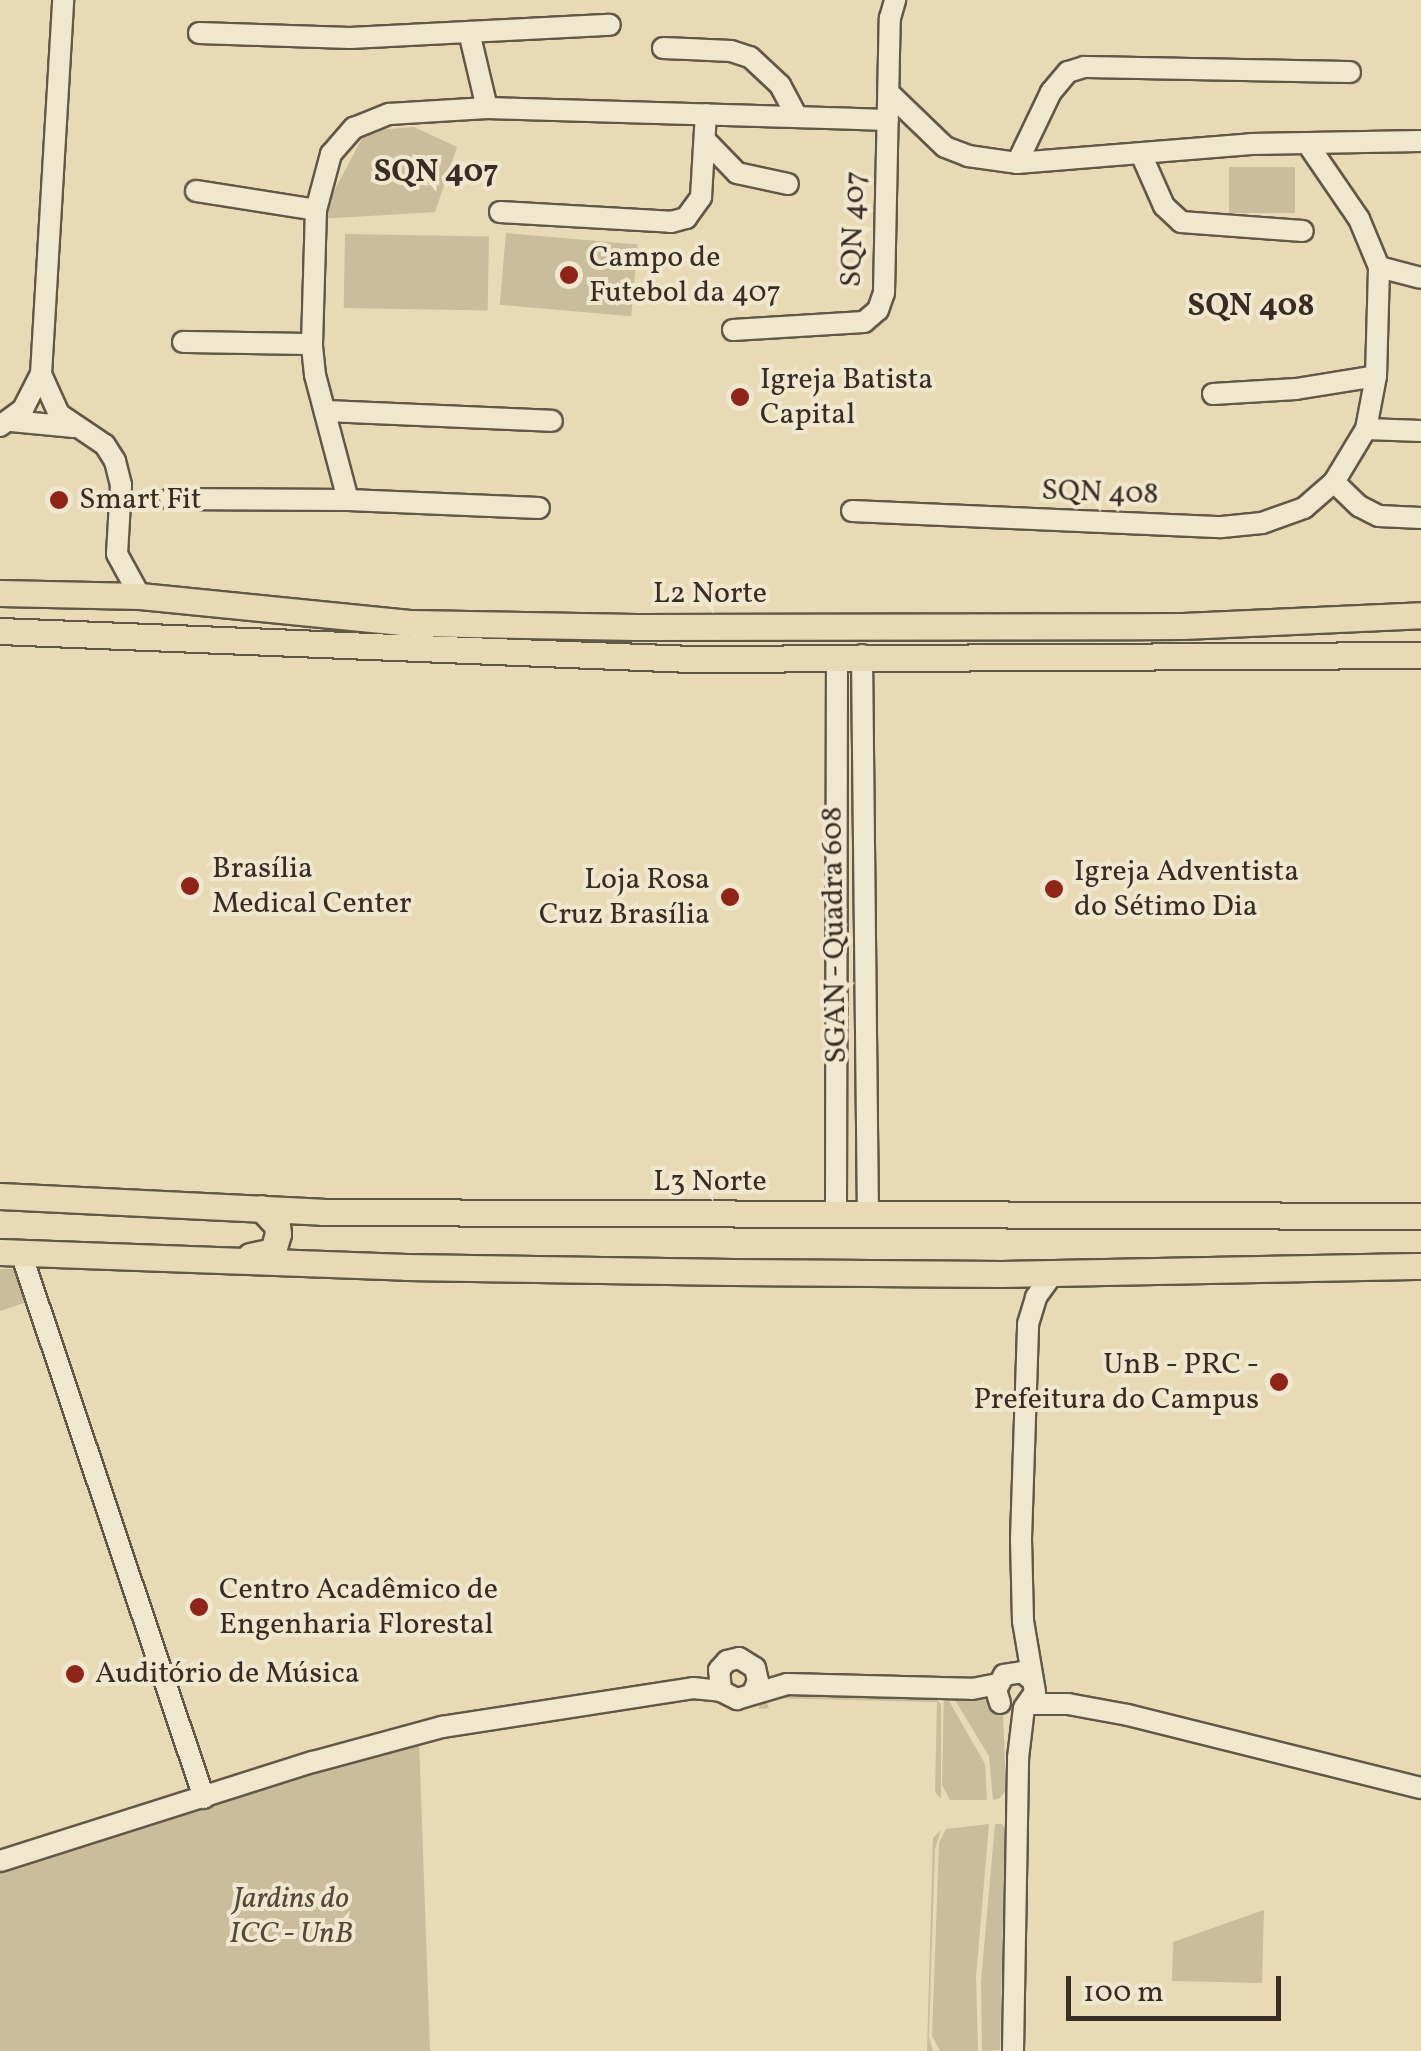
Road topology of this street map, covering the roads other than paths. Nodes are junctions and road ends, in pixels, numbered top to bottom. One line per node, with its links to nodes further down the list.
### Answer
1 (64, 1): 28 (street)
2 (890, 6): 8 (street, SQN 407)
3 (610, 25): 5 (street)
4 (199, 32): 5 (street)
5 (469, 32): 9 (street)
6 (663, 48): 11 (street)
7 (1350, 72): 17 (street)
8 (890, 94): 12 (street, SQN 407); 17 (street)
9 (486, 108): 10 (street); 20 (street)
10 (706, 114): 11 (street); 13 (street)
11 (796, 115): 12 (street)
12 (888, 120): 25 (street, SQN 407)
13 (706, 141): 18 (street); 21 (street)
14 (1421, 142): 15 (street)
15 (1307, 143): 16 (street); 23 (street, SQN 408)
16 (1141, 154): 17 (street); 22 (street)
17 (1018, 163)
18 (788, 184)
19 (196, 191): 20 (street)
20 (316, 210): 27 (street)
21 (500, 212)
22 (1303, 232)
23 (1379, 267): 24 (street); 29 (street, SQN 408)
24 (1421, 278)
25 (733, 330)
26 (184, 342): 27 (street)
27 (312, 344): 31 (street)
28 (41, 374): 33 (street); 34 (street)
29 (1376, 376): 30 (street); 35 (street, SQN 408)
30 (1213, 394)
31 (325, 411): 32 (street); 39 (street)
32 (552, 421)
33 (6, 423): 34 (street)
34 (74, 427): 44 (street)
35 (1366, 429): 36 (street); 37 (street, SQN 408)
36 (1421, 432)
37 (1334, 482): 41 (street, SQN 408); 42 (street)
38 (170, 499): 39 (street)
39 (348, 500): 40 (street)
40 (539, 508)
41 (852, 511)
42 (1421, 518)
43 (0, 593): 44 (main road, L2 Norte)
44 (140, 596): 45 (main road, L2 Norte)
45 (197, 600): 46 (main road, L2 Norte); 48 (main road)
46 (1421, 615)
47 (0, 631): 48 (main road, L2 Norte)
48 (197, 640): 50 (main road, L2 Norte)
49 (1421, 655): 50 (main road, L2 Norte)
50 (849, 656): 54 (street); 55 (street, SGAN - Quadra 608)
51 (0, 1196): 52 (main road, L3 Norte)
52 (262, 1208): 53 (main road, L3 Norte); 58 (main road)
53 (322, 1212): 54 (main road, L3 Norte); 59 (main road)
54 (836, 1213): 55 (main road, L3 Norte)
55 (868, 1215): 56 (main road, L3 Norte)
56 (1421, 1216)
57 (11, 1252): 58 (main road); 68 (street)
58 (225, 1259): 59 (main road)
59 (319, 1264): 62 (main road)
60 (1421, 1266): 61 (main road)
61 (1054, 1272): 62 (main road); 63 (street)
62 (1001, 1274): 63 (street)
63 (1030, 1314): 66 (street)
64 (720, 1680): 65 (street); 65 (street); 68 (street)
65 (755, 1683): 66 (street)
66 (1018, 1693): 67 (street); 70 (street)
67 (1421, 1788)
68 (204, 1798): 69 (street)
69 (0, 1861)
70 (1013, 2051)

